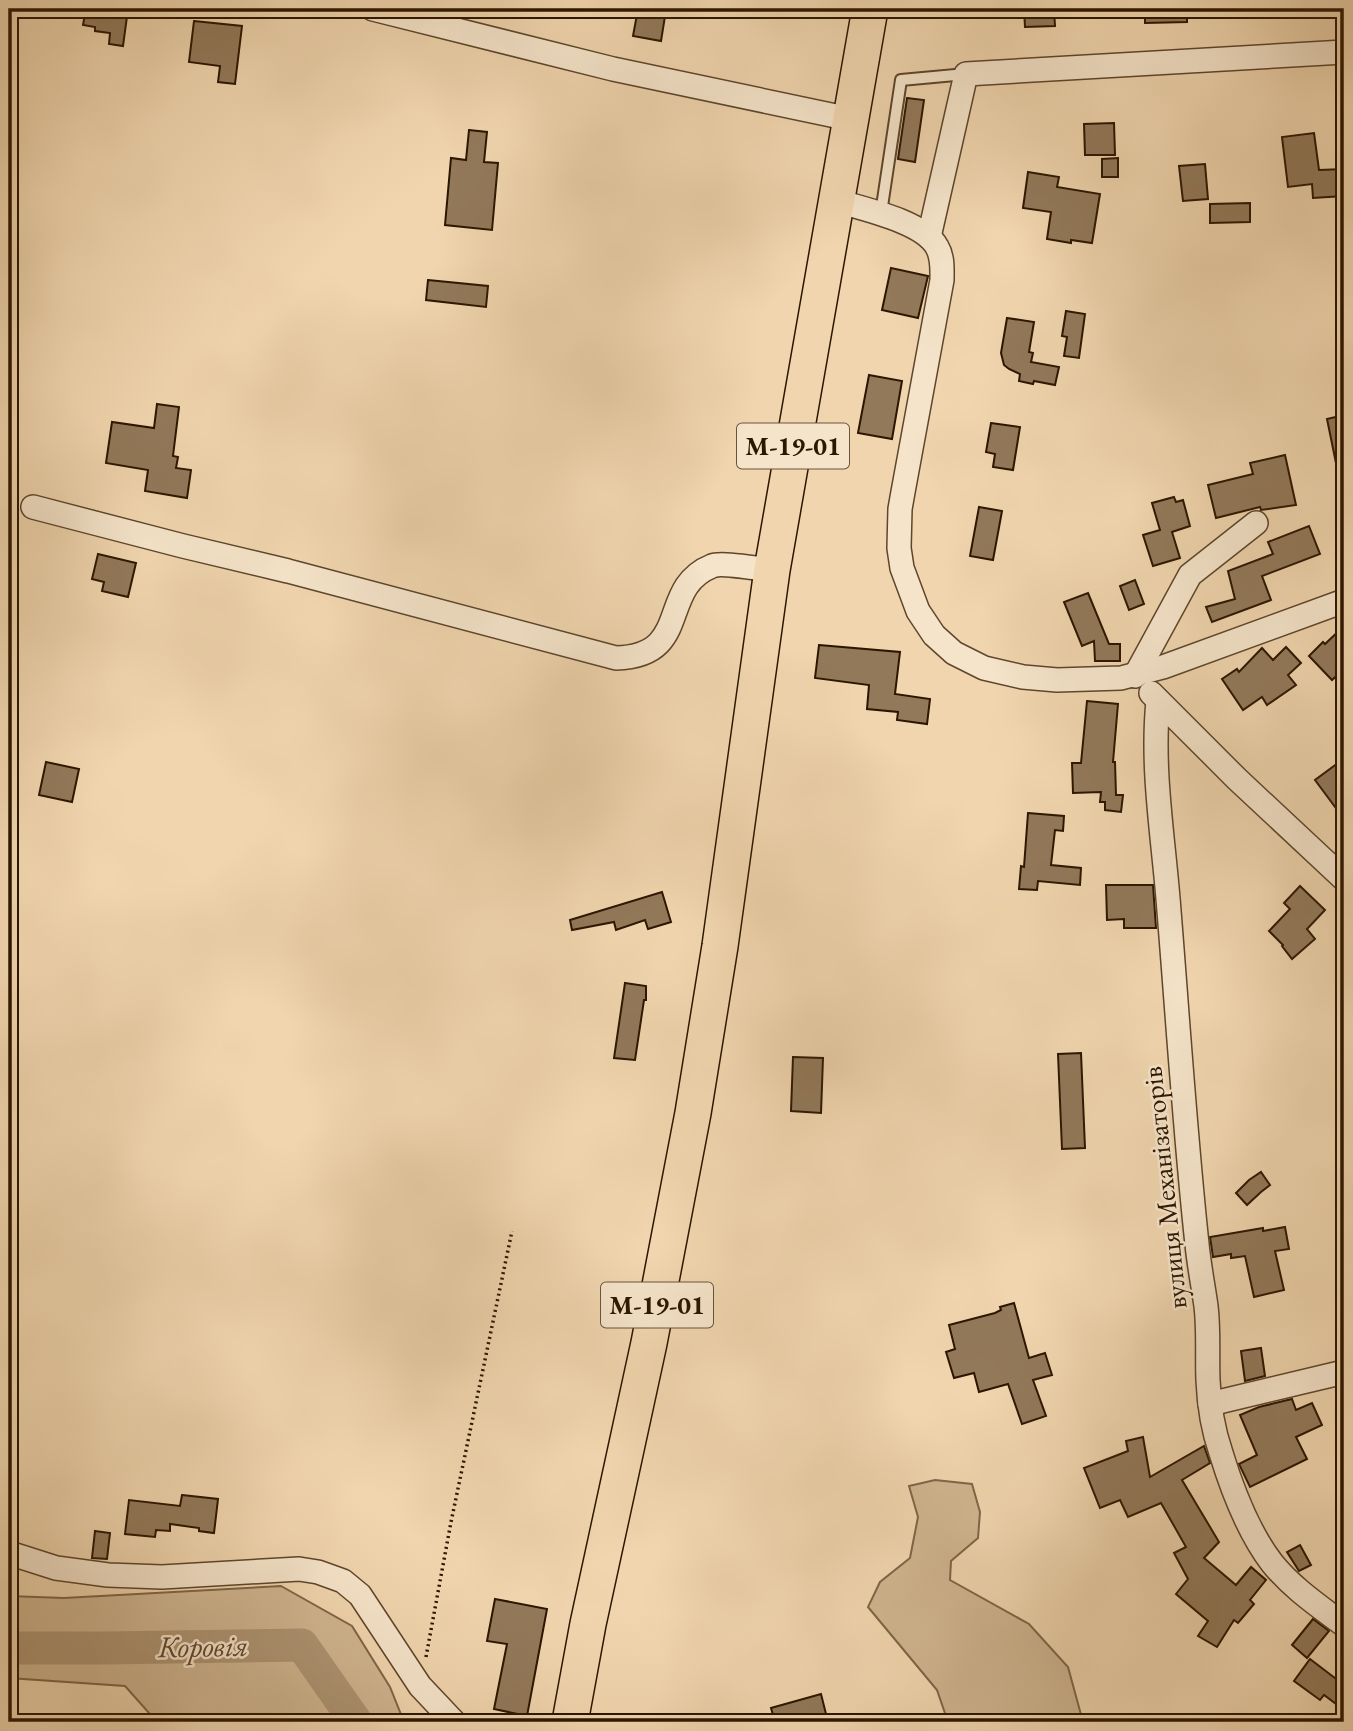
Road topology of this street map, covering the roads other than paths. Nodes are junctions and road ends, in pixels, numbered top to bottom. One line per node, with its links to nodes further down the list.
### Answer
1 (373, 9): 5 (street)
2 (870, 9): 5 (main road, М-19-01)
3 (1344, 52): 4 (street)
4 (966, 74): 7 (lane); 8 (street)
5 (850, 120): 6 (main road, М-19-01)
6 (837, 201): 7 (street); 11 (main road, М-19-01)
7 (881, 213): 8 (street)
8 (929, 237): 13 (street)
9 (33, 506): 11 (street)
10 (1256, 523): 13 (street)
11 (772, 570): 21 (main road, М-19-01)
12 (1344, 601): 13 (street)
13 (1135, 676): 14 (street)
14 (1158, 701): 15 (street); 17 (street, вулиця Механізаторів)
15 (1344, 879)
16 (1344, 1372): 17 (street)
17 (1210, 1404): 19 (street, вулиця Механізаторів)
18 (9, 1553): 20 (street)
19 (1344, 1625)
20 (454, 1722)
21 (570, 1722)

